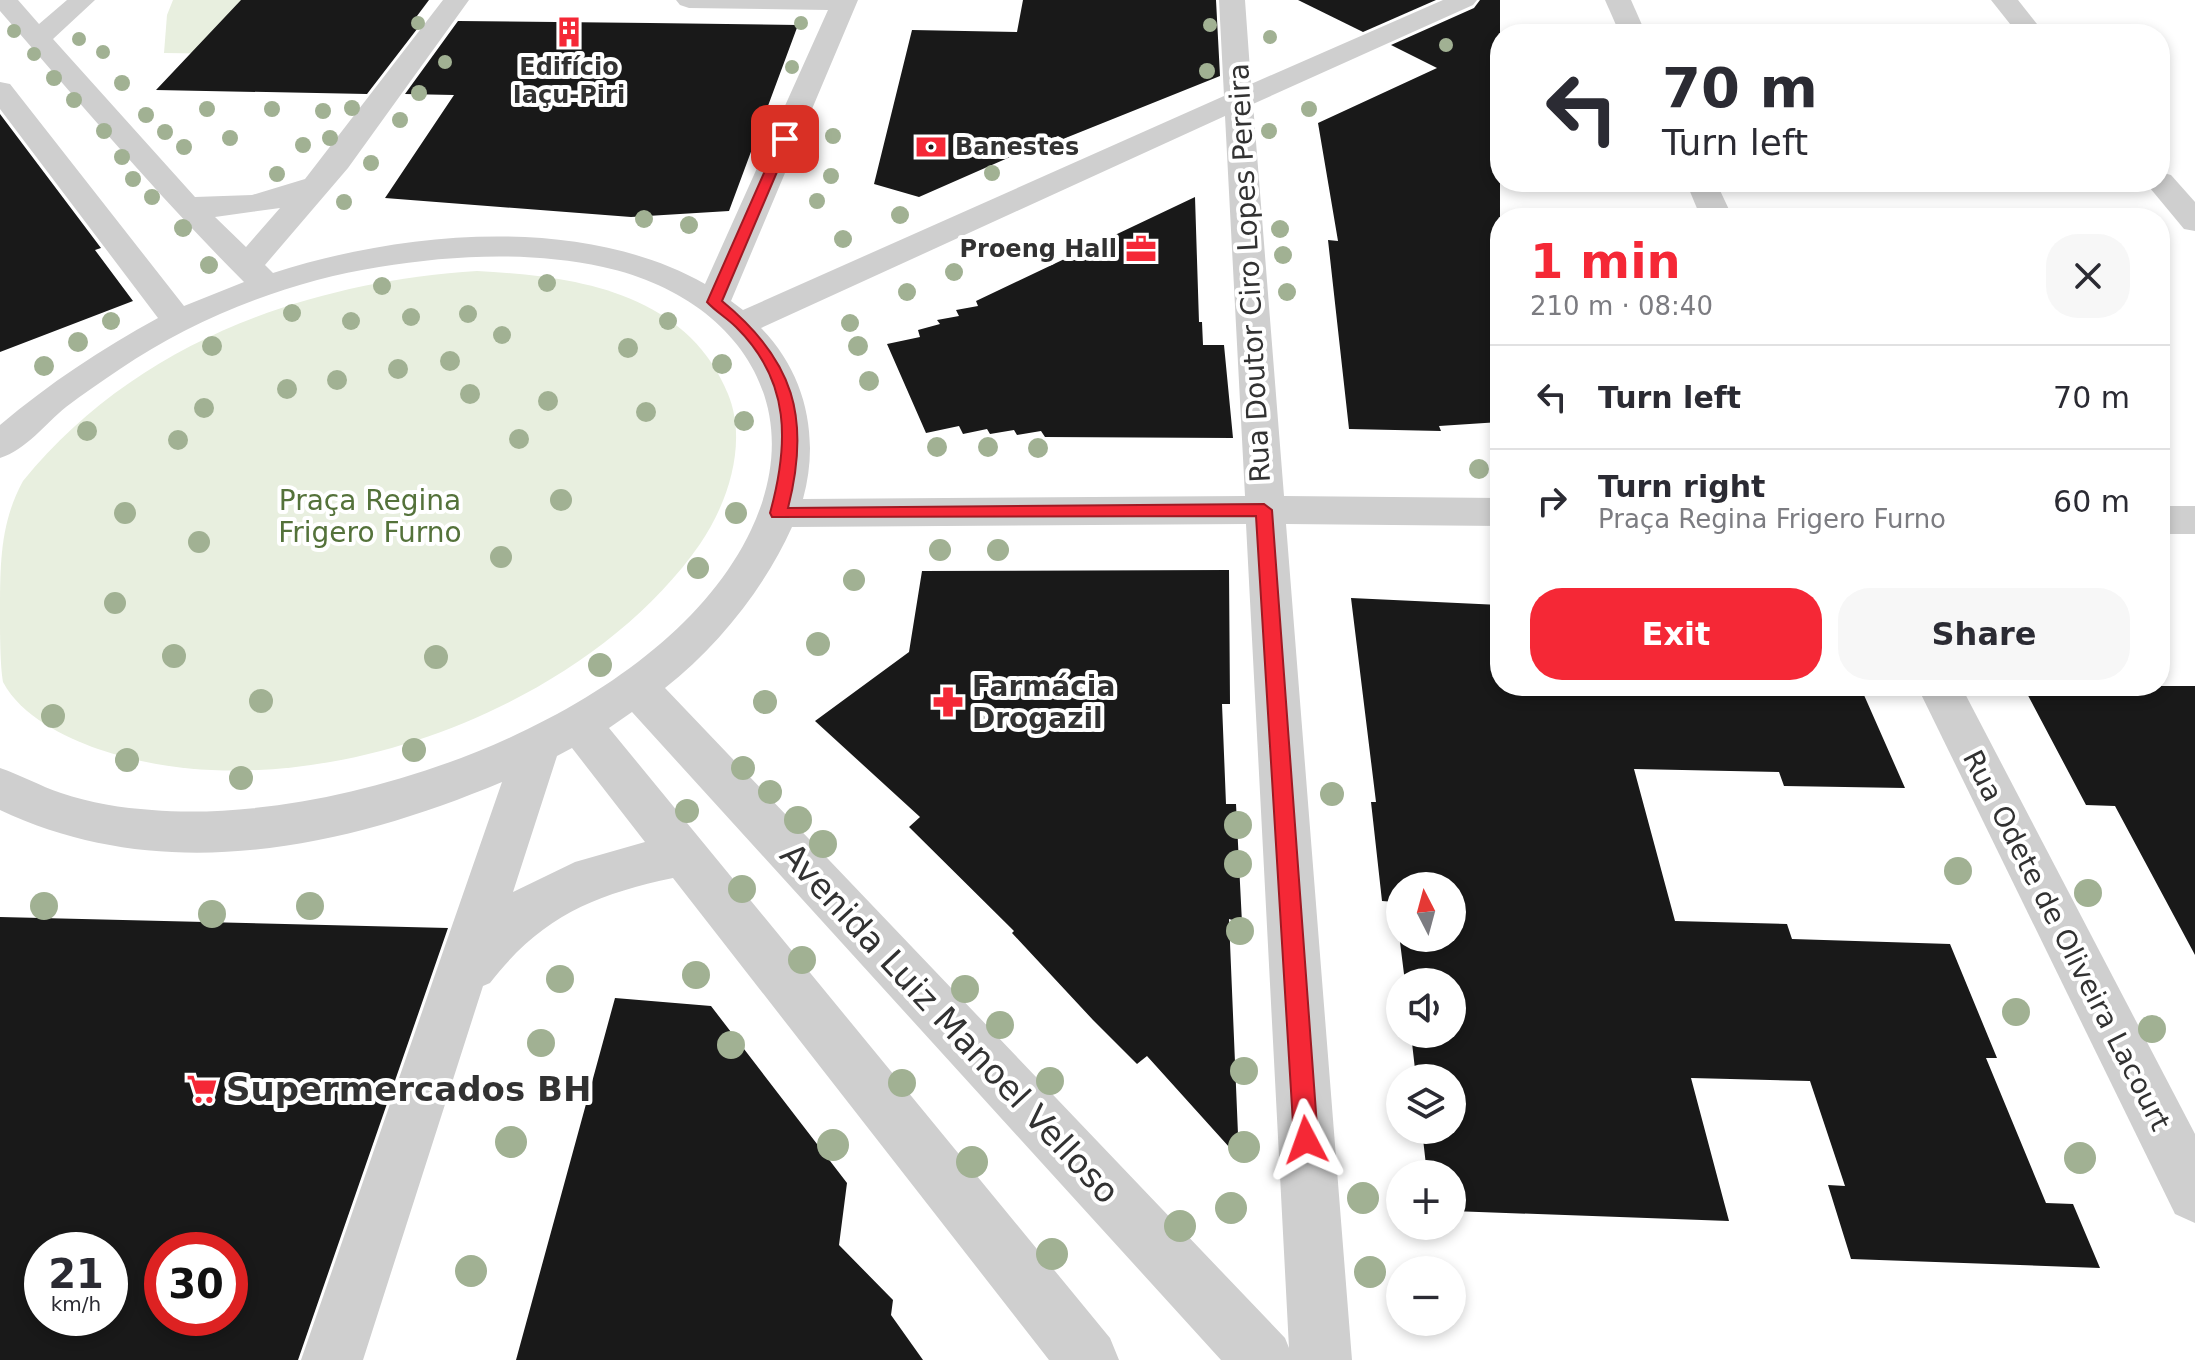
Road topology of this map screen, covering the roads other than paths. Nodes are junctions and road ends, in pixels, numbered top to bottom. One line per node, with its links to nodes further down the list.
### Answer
1 (4, 0): 12 (street)
2 (82, 0): 12 (street)
3 (456, 0): 15 (street)
4 (689, 0): 9 (street)
5 (1232, 0): 14 (street, Rua Doutor Ciro Lopes Pereira)
6 (1464, 0): 14 (street)
7 (1618, 0): 10 (street)
8 (2004, 0): 11 (street)
9 (844, 1): 20 (street)
10 (1629, 24)
11 (2024, 24)
12 (38, 39): 17 (street)
13 (0, 90): 21 (street)
14 (1240, 102): 20 (street); 23 (street, Rua Doutor Ciro Lopes Pereira)
15 (318, 185): 17 (street); 19 (street)
16 (2169, 192): 18 (street)
17 (186, 206): 19 (street)
18 (2195, 222)
19 (256, 276): 20 (street); 21 (street)
20 (728, 313): 25 (street)
21 (178, 321): 22 (street)
22 (0, 445)
23 (1264, 510): 24 (street); 25 (street); 38 (street, Rua Doutor Ciro Lopes Pereira)
24 (1490, 512)
25 (778, 513): 28 (street)
26 (2170, 520): 27 (street)
27 (2195, 520)
28 (636, 687): 30 (street); 37 (street, Avenida Luiz Manoel Velloso)
29 (1944, 696): 34 (street, Rua Odete de Oliveira Lacourt)
30 (558, 737): 31 (street); 32 (street); 33 (street)
31 (0, 788)
32 (683, 855): 33 (street); 36 (street)
33 (457, 988): 35 (street)
34 (2195, 1194)
35 (332, 1360)
36 (1088, 1360)
37 (1263, 1360)
38 (1321, 1360)

